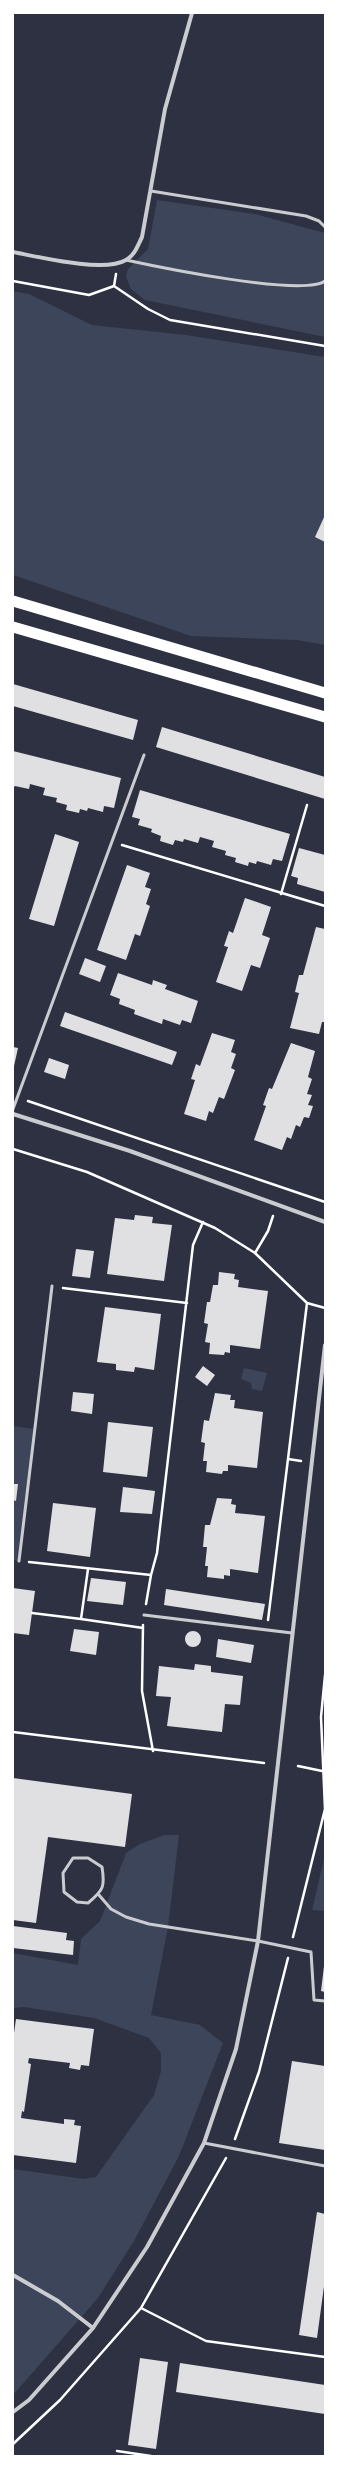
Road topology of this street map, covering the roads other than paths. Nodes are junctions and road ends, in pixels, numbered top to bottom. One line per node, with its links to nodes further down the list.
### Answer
1 (192, 13): 2 (street)
2 (151, 190): 3 (lane); 5 (street)
3 (325, 227)
4 (13, 252): 5 (street)
5 (126, 260): 6 (lane)
6 (325, 281)
7 (13, 602): 9 (highway)
8 (13, 626): 10 (highway)
9 (325, 693)
10 (325, 717)
11 (144, 755): 12 (lane)
12 (13, 1109)
13 (13, 1114): 14 (street)
14 (325, 1222)
15 (52, 1286): 17 (lane)
16 (325, 1345): 19 (street)
17 (19, 1560)
18 (144, 1615): 19 (lane)
19 (292, 1634): 21 (street)
20 (99, 1895): 20 (lane); 21 (lane)
21 (258, 1941): 22 (lane); 23 (street)
22 (325, 2001)
23 (204, 2143): 24 (lane); 26 (street)
24 (325, 2166)
25 (13, 2275): 26 (street)
26 (93, 2328): 27 (street)
27 (13, 2412)

